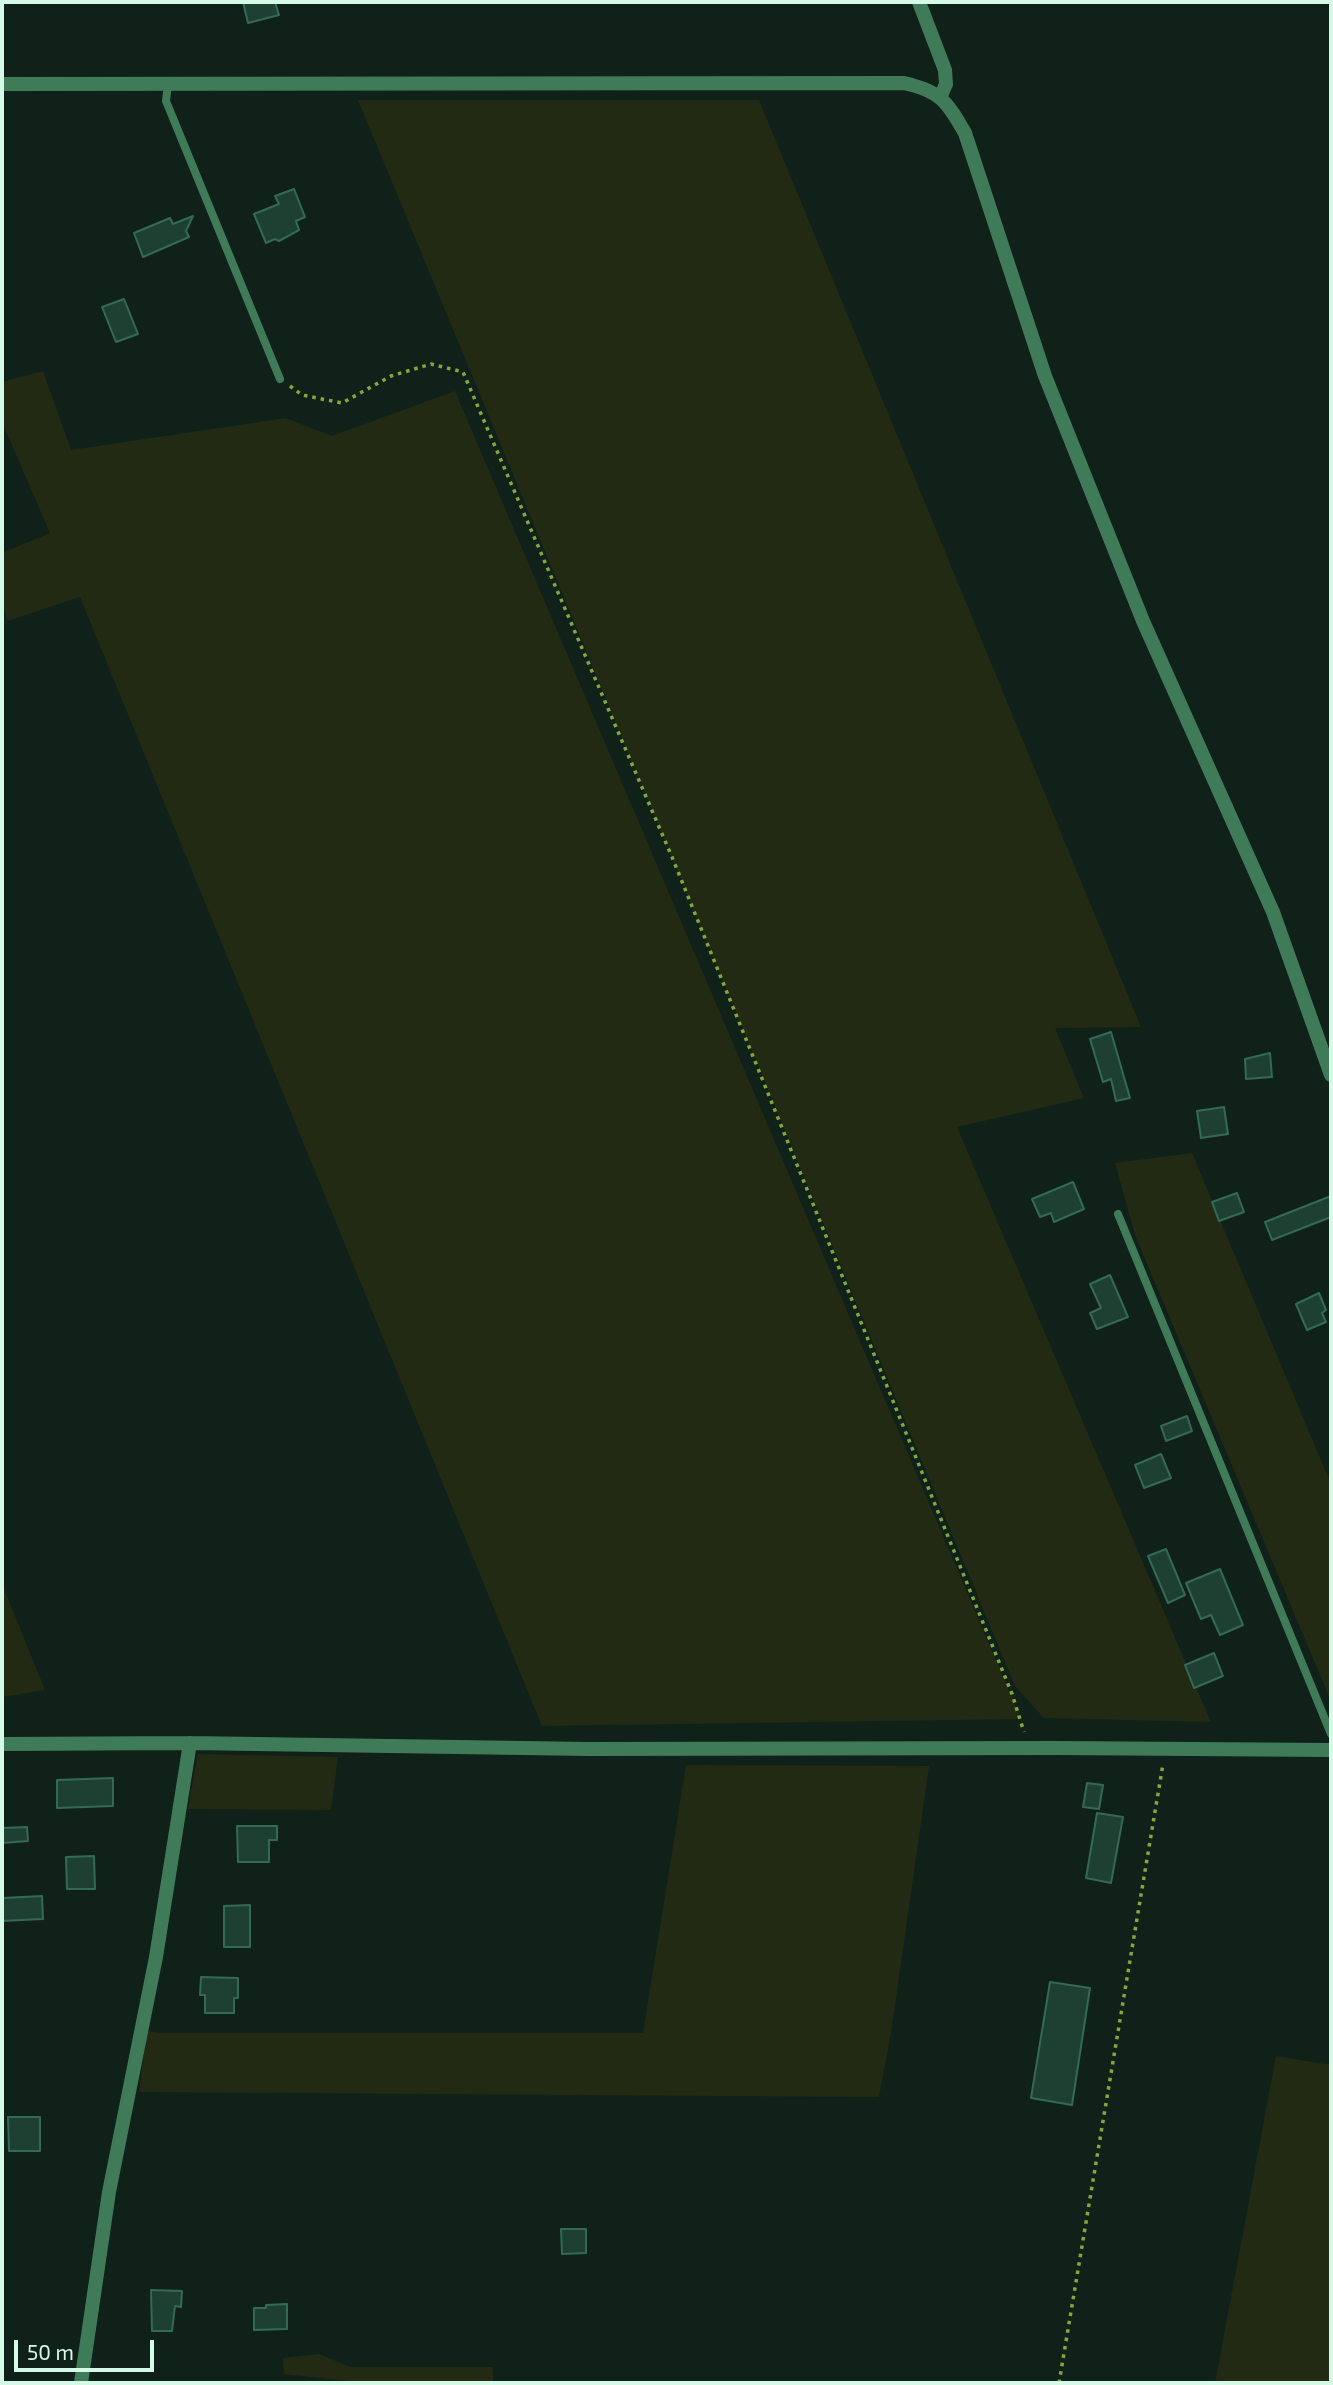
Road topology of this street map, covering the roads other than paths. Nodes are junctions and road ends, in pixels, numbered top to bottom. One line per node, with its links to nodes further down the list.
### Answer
1 (919, 2): 4 (street)
2 (2, 84): 3 (street)
3 (168, 84): 4 (street); 5 (lane)
4 (940, 98): 6 (street)
5 (280, 379)
6 (1331, 1074)
7 (1118, 1214): 8 (lane)
8 (1331, 1734)
9 (190, 1743): 10 (street); 11 (street); 12 (street)
10 (2, 1744)
11 (1331, 1750)
12 (81, 2383)

